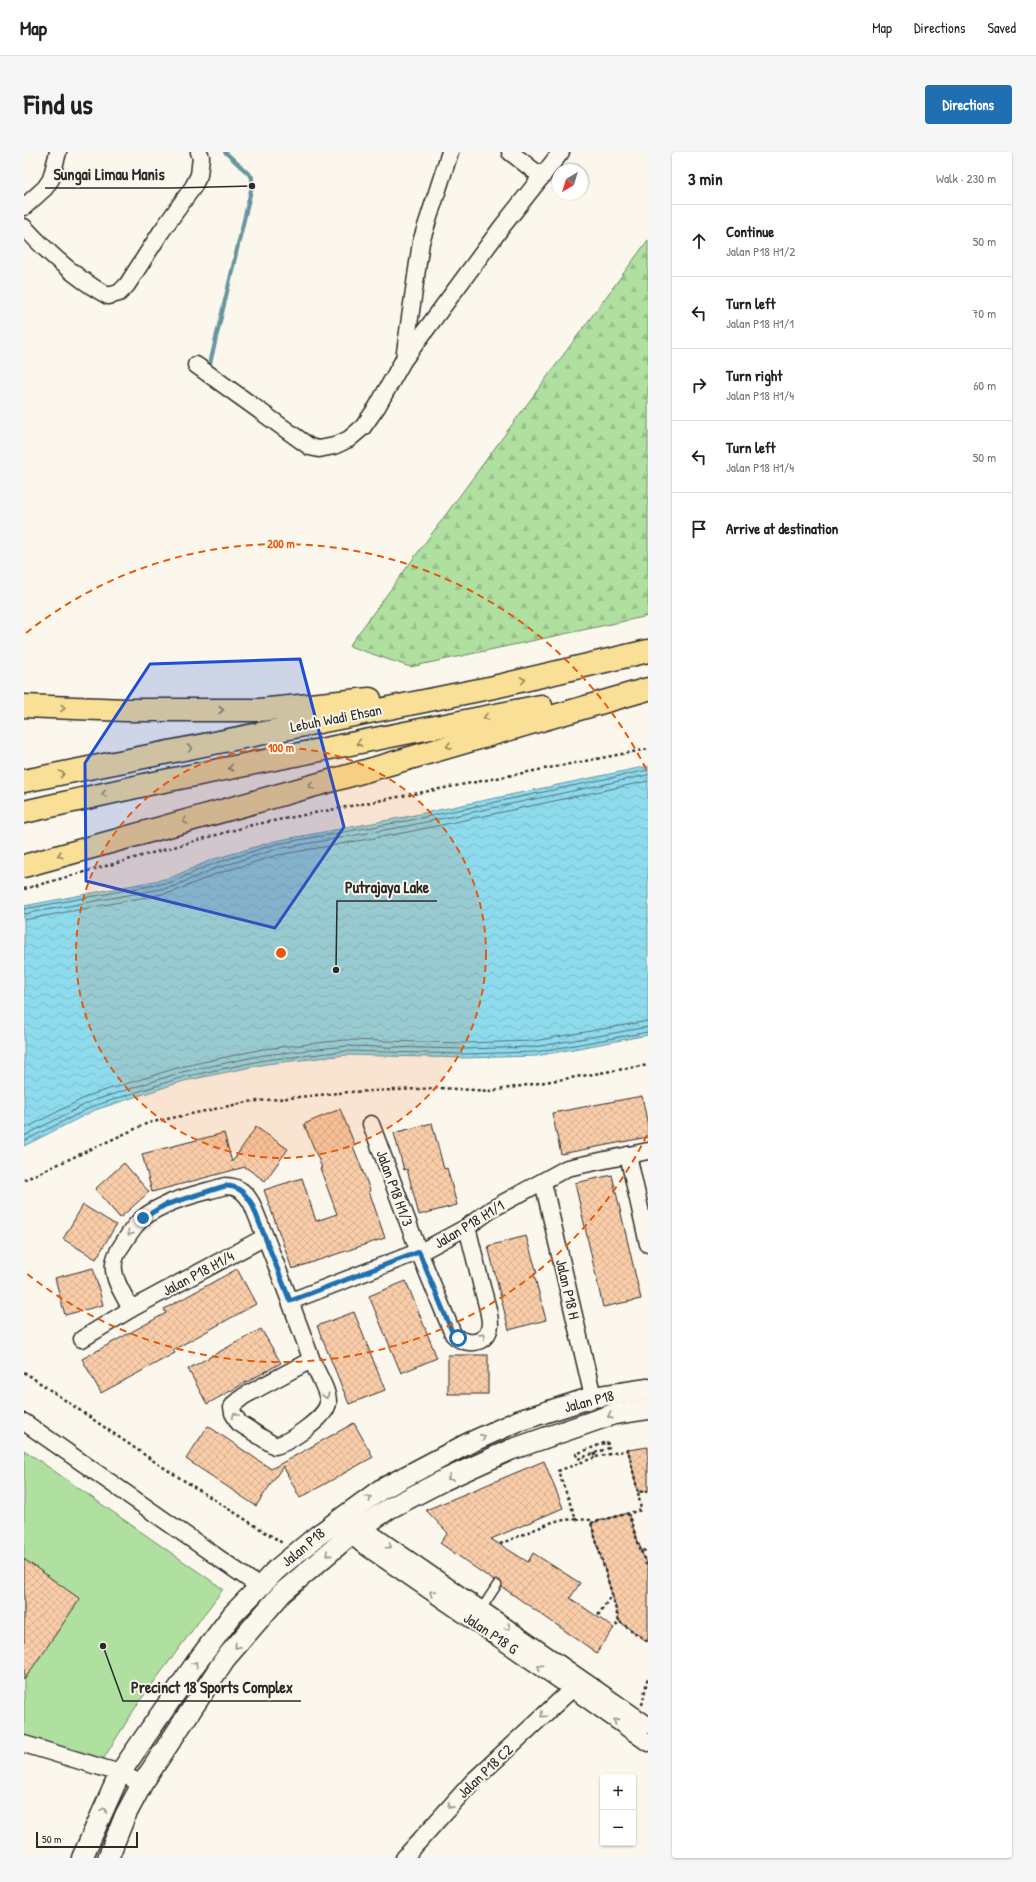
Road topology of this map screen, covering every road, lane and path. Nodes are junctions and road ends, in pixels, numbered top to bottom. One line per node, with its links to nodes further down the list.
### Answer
1 (58, 152): 7 (street)
2 (200, 152): 8 (street)
3 (450, 152): 9 (street)
4 (510, 152): 6 (street)
5 (561, 152): 6 (street)
6 (542, 177): 9 (street)
7 (24, 207)
8 (24, 227)
9 (404, 359): 10 (street)
10 (196, 365)
11 (648, 651): 13 (main road, Lebuh Wadi Ehsan, one-way to 11)
12 (648, 685): 18 (main road, Lebuh Wadi Ehsan, one-way to 18)
13 (494, 687): 15 (main road, one-way to 13); 17 (main road, Lebuh Wadi Ehsan, one-way to 13)
14 (648, 689): 19 (main road, one-way to 19)
15 (24, 706)
16 (648, 749): 20 (path)
17 (24, 781)
18 (24, 812)
19 (24, 866)
20 (24, 889)
21 (648, 1065): 25 (path)
22 (371, 1124): 30 (street, Jalan P18 H1/3)
23 (648, 1151): 24 (street, Jalan P18 H1/1)
24 (628, 1155): 26 (street, Jalan P18 H1/1); 29 (street)
25 (24, 1180)
26 (543, 1182): 27 (street, Jalan P18 H1/1); 37 (street, Jalan P18 H)
27 (467, 1227): 30 (street, Jalan P18 H1/1); 30 (street, Jalan P18 H1/3, one-way to 27)
28 (265, 1237): 31 (street); 32 (street, Jalan P18 H1/4); 32 (street, one-way to 32)
29 (648, 1244)
30 (419, 1252): 31 (street, Jalan P18 H1/1)
31 (290, 1301): 34 (street)
32 (131, 1308): 33 (street, Jalan P18 H1/4)
33 (82, 1339)
34 (311, 1360): 34 (street, one-way to 34)
35 (24, 1372): 50 (path)
36 (648, 1389): 37 (street, Jalan P18)
37 (593, 1397): 47 (street, Jalan P18, one-way to 37)
38 (648, 1408): 47 (street, Jalan P18, one-way to 47)
39 (24, 1422): 54 (street)
40 (594, 1453): 40 (path); 41 (path)
41 (596, 1457): 43 (path); 45 (path)
42 (648, 1491): 43 (path)
43 (638, 1492): 44 (path)
44 (628, 1513): 46 (path); 51 (path)
45 (576, 1519): 46 (path); 48 (path)
46 (591, 1523): 55 (path)
47 (349, 1524): 50 (street, Jalan P18); 56 (street, Jalan P18 G); 67 (street, Jalan P18, one-way to 67)
48 (500, 1544)
49 (648, 1550): 51 (path)
50 (298, 1551): 54 (street, Jalan P18)
51 (641, 1551): 52 (path)
52 (648, 1569)
53 (497, 1585): 56 (lane)
54 (260, 1587): 66 (street, Jalan P18, one-way to 54)
55 (612, 1594): 57 (path); 59 (path)
56 (477, 1615): 62 (street, Jalan P18 G, one-way to 56); 63 (street, Jalan P18 G, one-way to 63)
57 (597, 1617)
58 (620, 1622): 60 (path)
59 (614, 1628)
60 (648, 1642)
61 (648, 1676): 63 (path)
62 (572, 1689): 64 (street, Jalan P18 G, one-way to 62); 70 (street, Jalan P18 C2, one-way to 70)
63 (645, 1719)
64 (648, 1743)
65 (24, 1744): 66 (street)
66 (120, 1773): 67 (street); 68 (street, Jalan P18, one-way to 66)
67 (142, 1784): 69 (street, Jalan P18)
68 (82, 1858)
69 (108, 1858)
70 (404, 1858)

